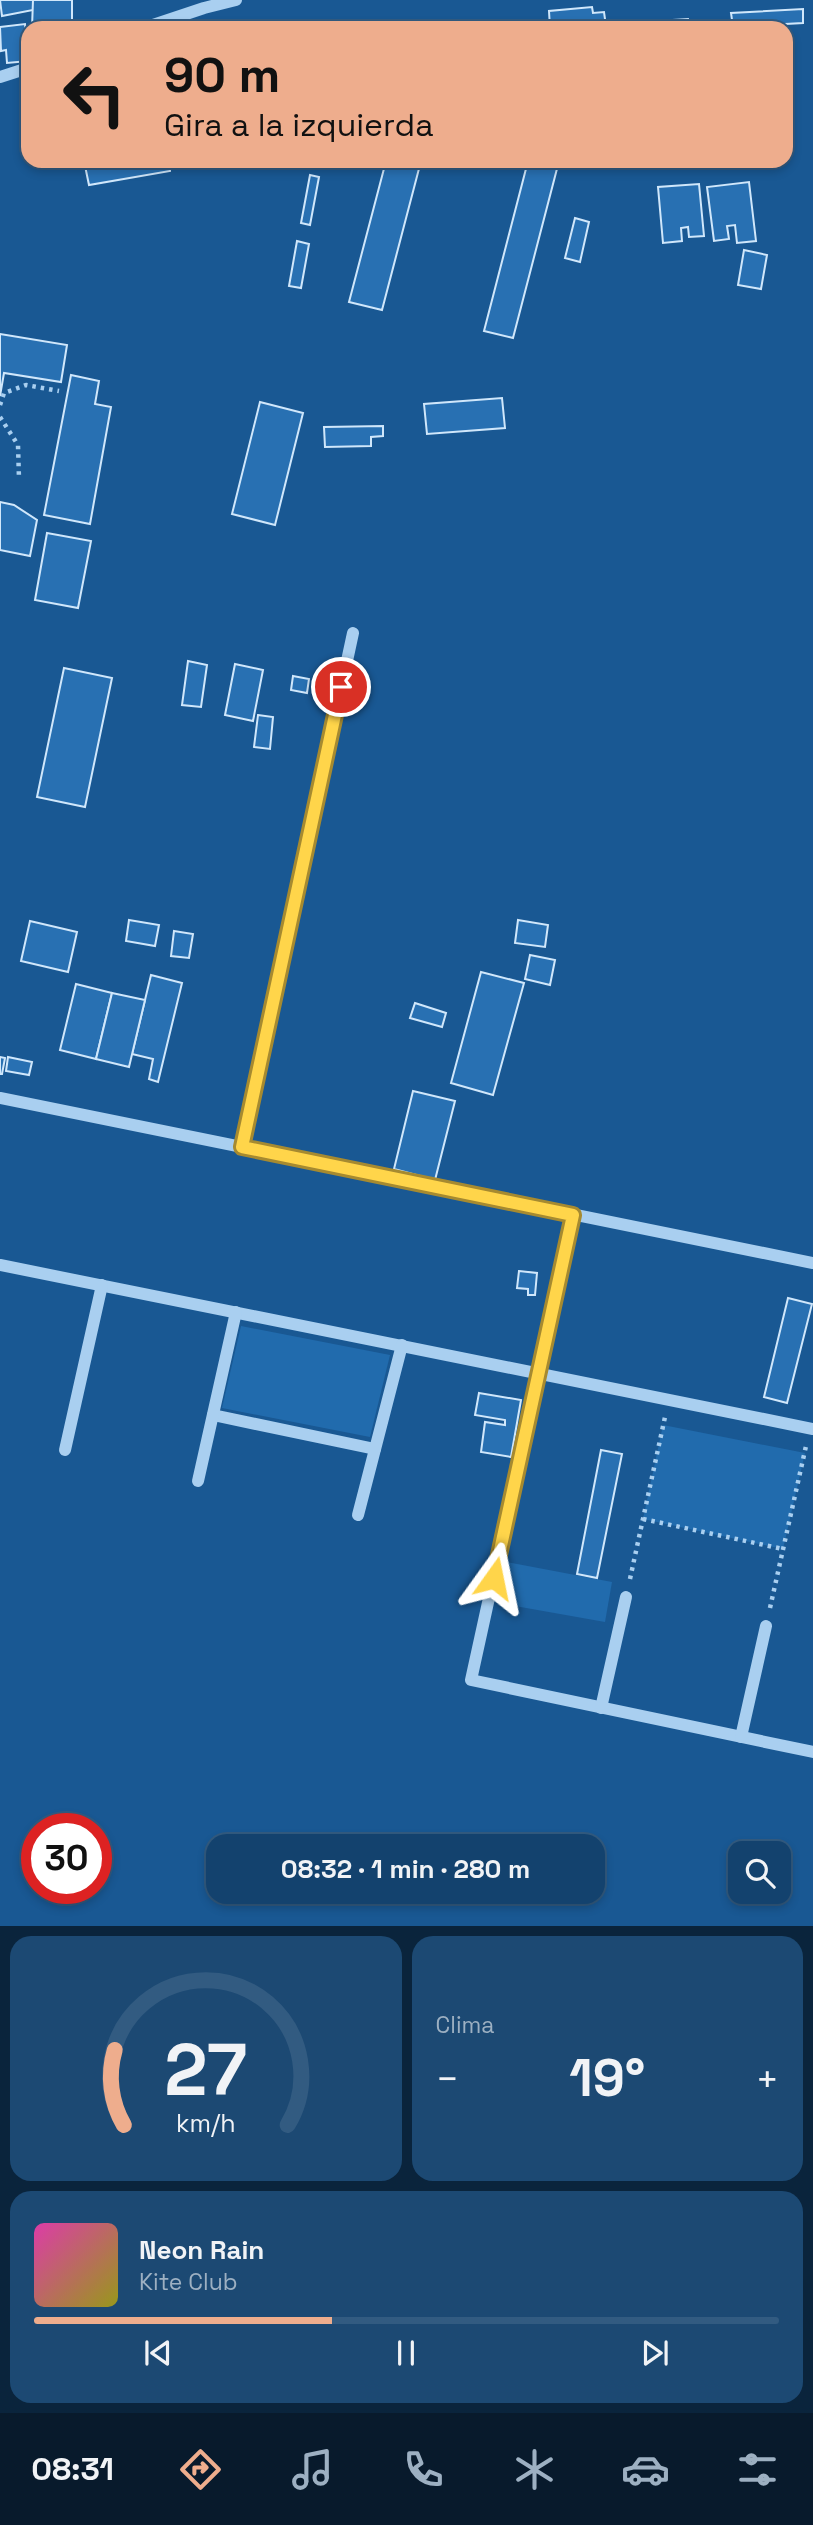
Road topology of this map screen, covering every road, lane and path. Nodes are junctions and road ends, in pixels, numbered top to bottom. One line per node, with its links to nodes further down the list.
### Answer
1 (236, 0): 2 (street)
2 (204, 4): 3 (street)
3 (162, 21)
4 (21, 70): 5 (street)
5 (0, 77)
6 (59, 391): 7 (path)
7 (0, 405)
8 (0, 417): 9 (path)
9 (19, 479)
10 (353, 633): 12 (street)
11 (0, 1098): 12 (street)
12 (242, 1147): 13 (street)
13 (573, 1215): 14 (street); 19 (street)
14 (813, 1263)
15 (0, 1265): 16 (street)
16 (102, 1285): 17 (street); 24 (street)
17 (236, 1312): 18 (street); 21 (street)
18 (402, 1345): 19 (street); 23 (street)
19 (539, 1373): 20 (street); 31 (street)
20 (669, 1400): 22 (street); 27 (path)
21 (213, 1415): 23 (street); 25 (street)
22 (812, 1429): 28 (path)
23 (376, 1449): 26 (street)
24 (65, 1450)
25 (198, 1481)
26 (358, 1515)
27 (643, 1519): 28 (path); 29 (path)
28 (783, 1549): 30 (path)
29 (626, 1597): 31 (street)
30 (766, 1626): 32 (street)
31 (601, 1708): 32 (street)
32 (741, 1737): 33 (street)
33 (813, 1752)

